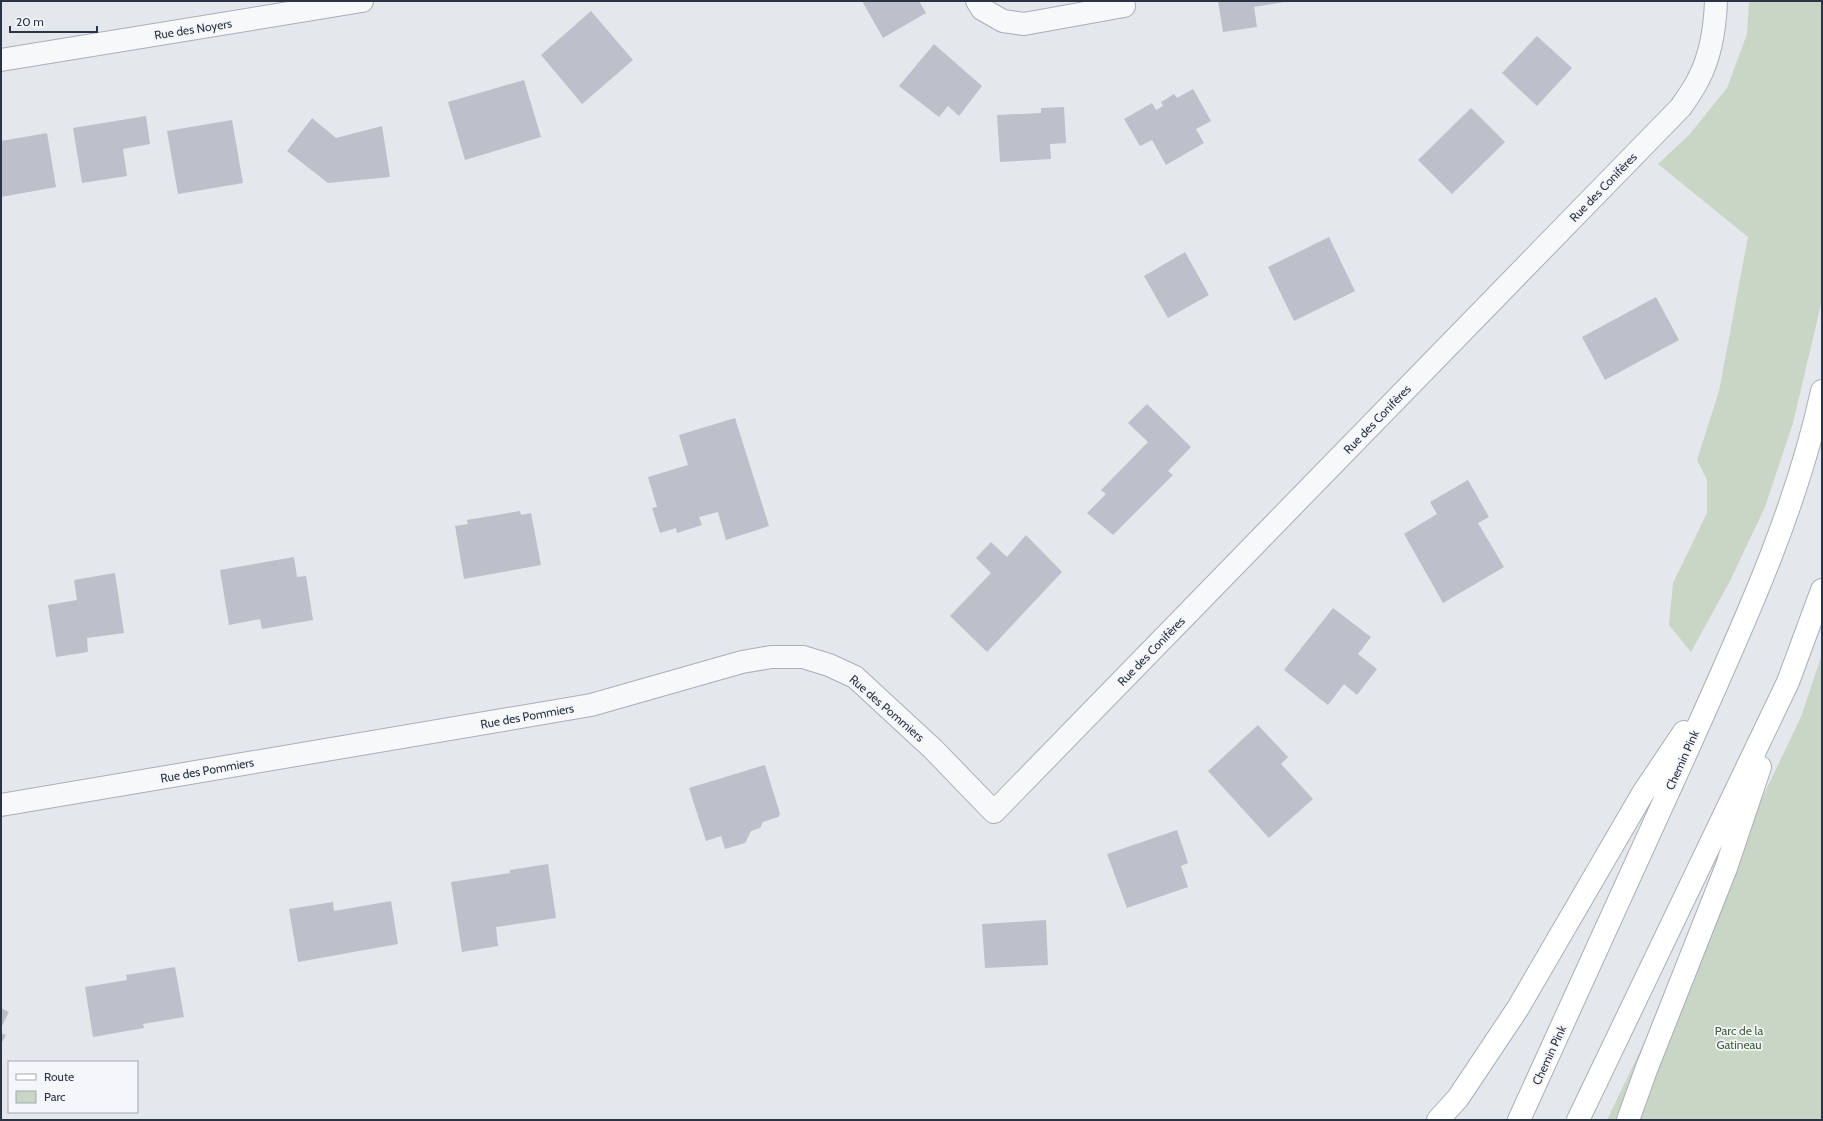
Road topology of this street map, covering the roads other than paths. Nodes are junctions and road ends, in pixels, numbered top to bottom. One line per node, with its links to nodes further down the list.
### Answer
1 (362, 1): 5 (street, Rue des Noyers)
2 (977, 1): 4 (street)
3 (1716, 1): 11 (street, Rue des Conifères)
4 (1124, 6)
5 (1, 60)
6 (1822, 391): 8 (main road, Chemin Pink)
7 (1822, 590): 9 (main road)
8 (1720, 677): 12 (main road); 13 (main road, Chemin Pink)
9 (1788, 682): 14 (main road); 15 (main road)
10 (1, 805): 11 (street, Rue des Pommiers)
11 (994, 812)
12 (1438, 1120)
13 (1519, 1120)
14 (1578, 1120)
15 (1628, 1120)

